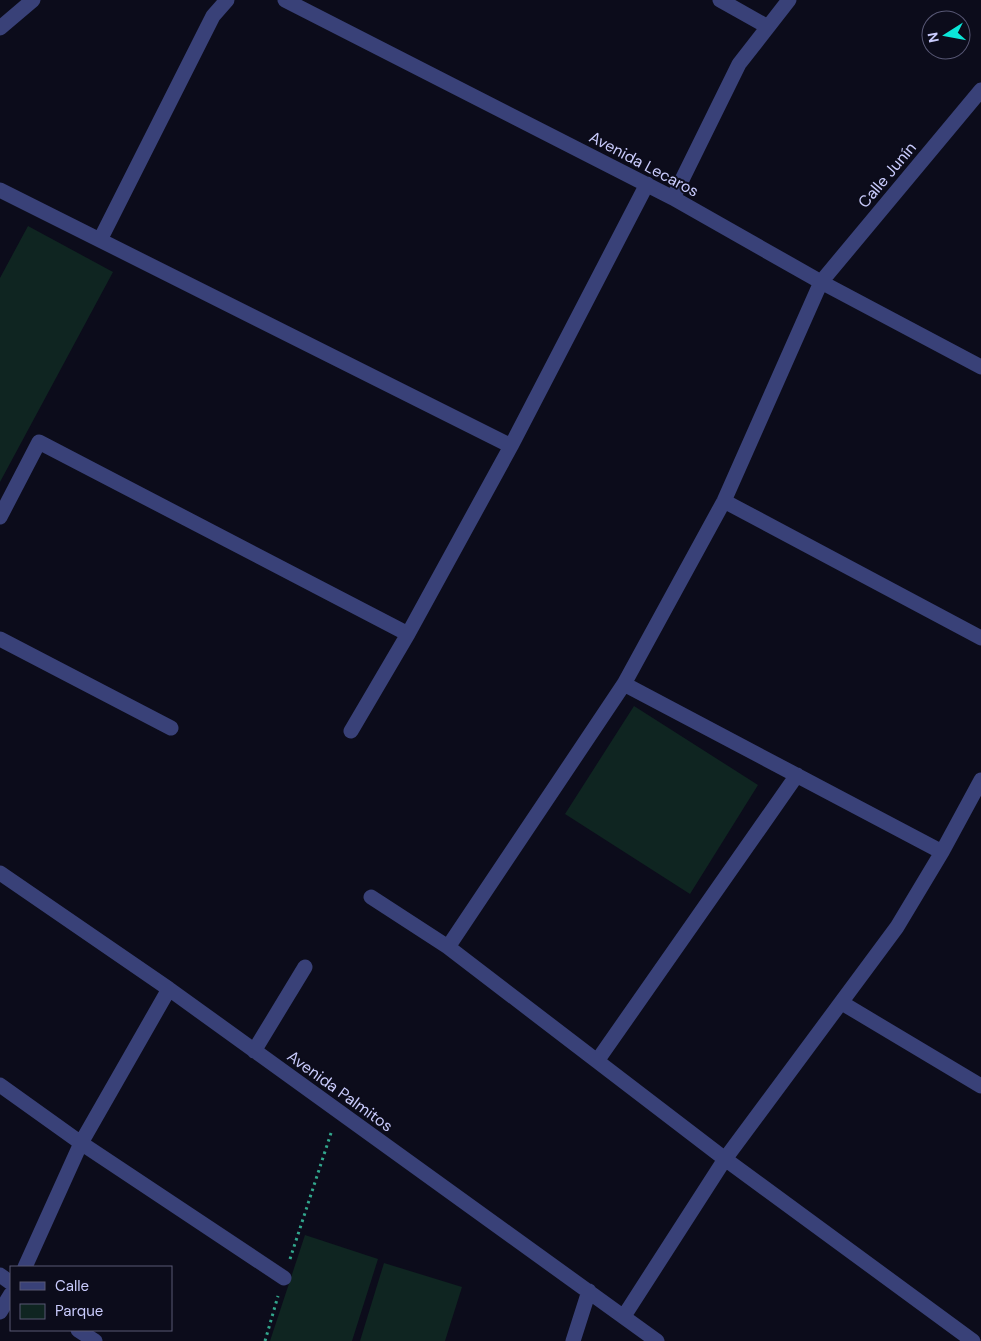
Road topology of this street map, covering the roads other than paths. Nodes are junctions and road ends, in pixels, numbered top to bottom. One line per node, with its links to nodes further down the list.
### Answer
1 (33, 0): 7 (street)
2 (227, 0): 12 (street)
3 (285, 0): 9 (street, Avenida Lecaros)
4 (720, 0): 6 (street)
5 (790, 0): 6 (street)
6 (768, 27): 11 (street)
7 (0, 28)
8 (981, 90): 13 (street, Calle Junín)
9 (647, 184): 11 (street, Avenida Lecaros); 15 (street)
10 (0, 190): 12 (street)
11 (673, 198): 13 (street, Avenida Lecaros)
12 (100, 240): 15 (street)
13 (820, 282): 14 (street, Avenida Lecaros); 16 (street, Calle Junín)
14 (981, 367)
15 (511, 446): 18 (street)
16 (724, 501): 19 (street); 21 (street, Calle Junín)
17 (0, 517): 18 (street)
18 (408, 634): 23 (street)
19 (981, 638)
20 (0, 639): 22 (street)
21 (624, 684): 24 (street); 29 (street, Calle Junín)
22 (171, 728)
23 (351, 731)
24 (797, 775): 26 (street); 34 (street)
25 (981, 780): 26 (street)
26 (942, 852): 32 (street)
27 (0, 873): 31 (street, Avenida Palmitos)
28 (371, 897): 29 (street)
29 (448, 947): 34 (street)
30 (305, 967): 33 (street)
31 (169, 989): 33 (street, Avenida Palmitos); 37 (street)
32 (842, 1003): 36 (street); 38 (street)
33 (254, 1051): 41 (street, Avenida Palmitos)
34 (597, 1061): 38 (street)
35 (0, 1085): 37 (street)
36 (981, 1086)
37 (81, 1144): 39 (street); 40 (street)
38 (725, 1159): 44 (street); 49 (street)
39 (25, 1266)
40 (284, 1278)
41 (589, 1291): 44 (street, Avenida Palmitos); 47 (street)
42 (10, 1296): 43 (street)
43 (0, 1312)
44 (624, 1316): 48 (street, Avenida Palmitos)
45 (80, 1331): 46 (street)
46 (95, 1341)
47 (573, 1341)
48 (657, 1341)
49 (973, 1341)

